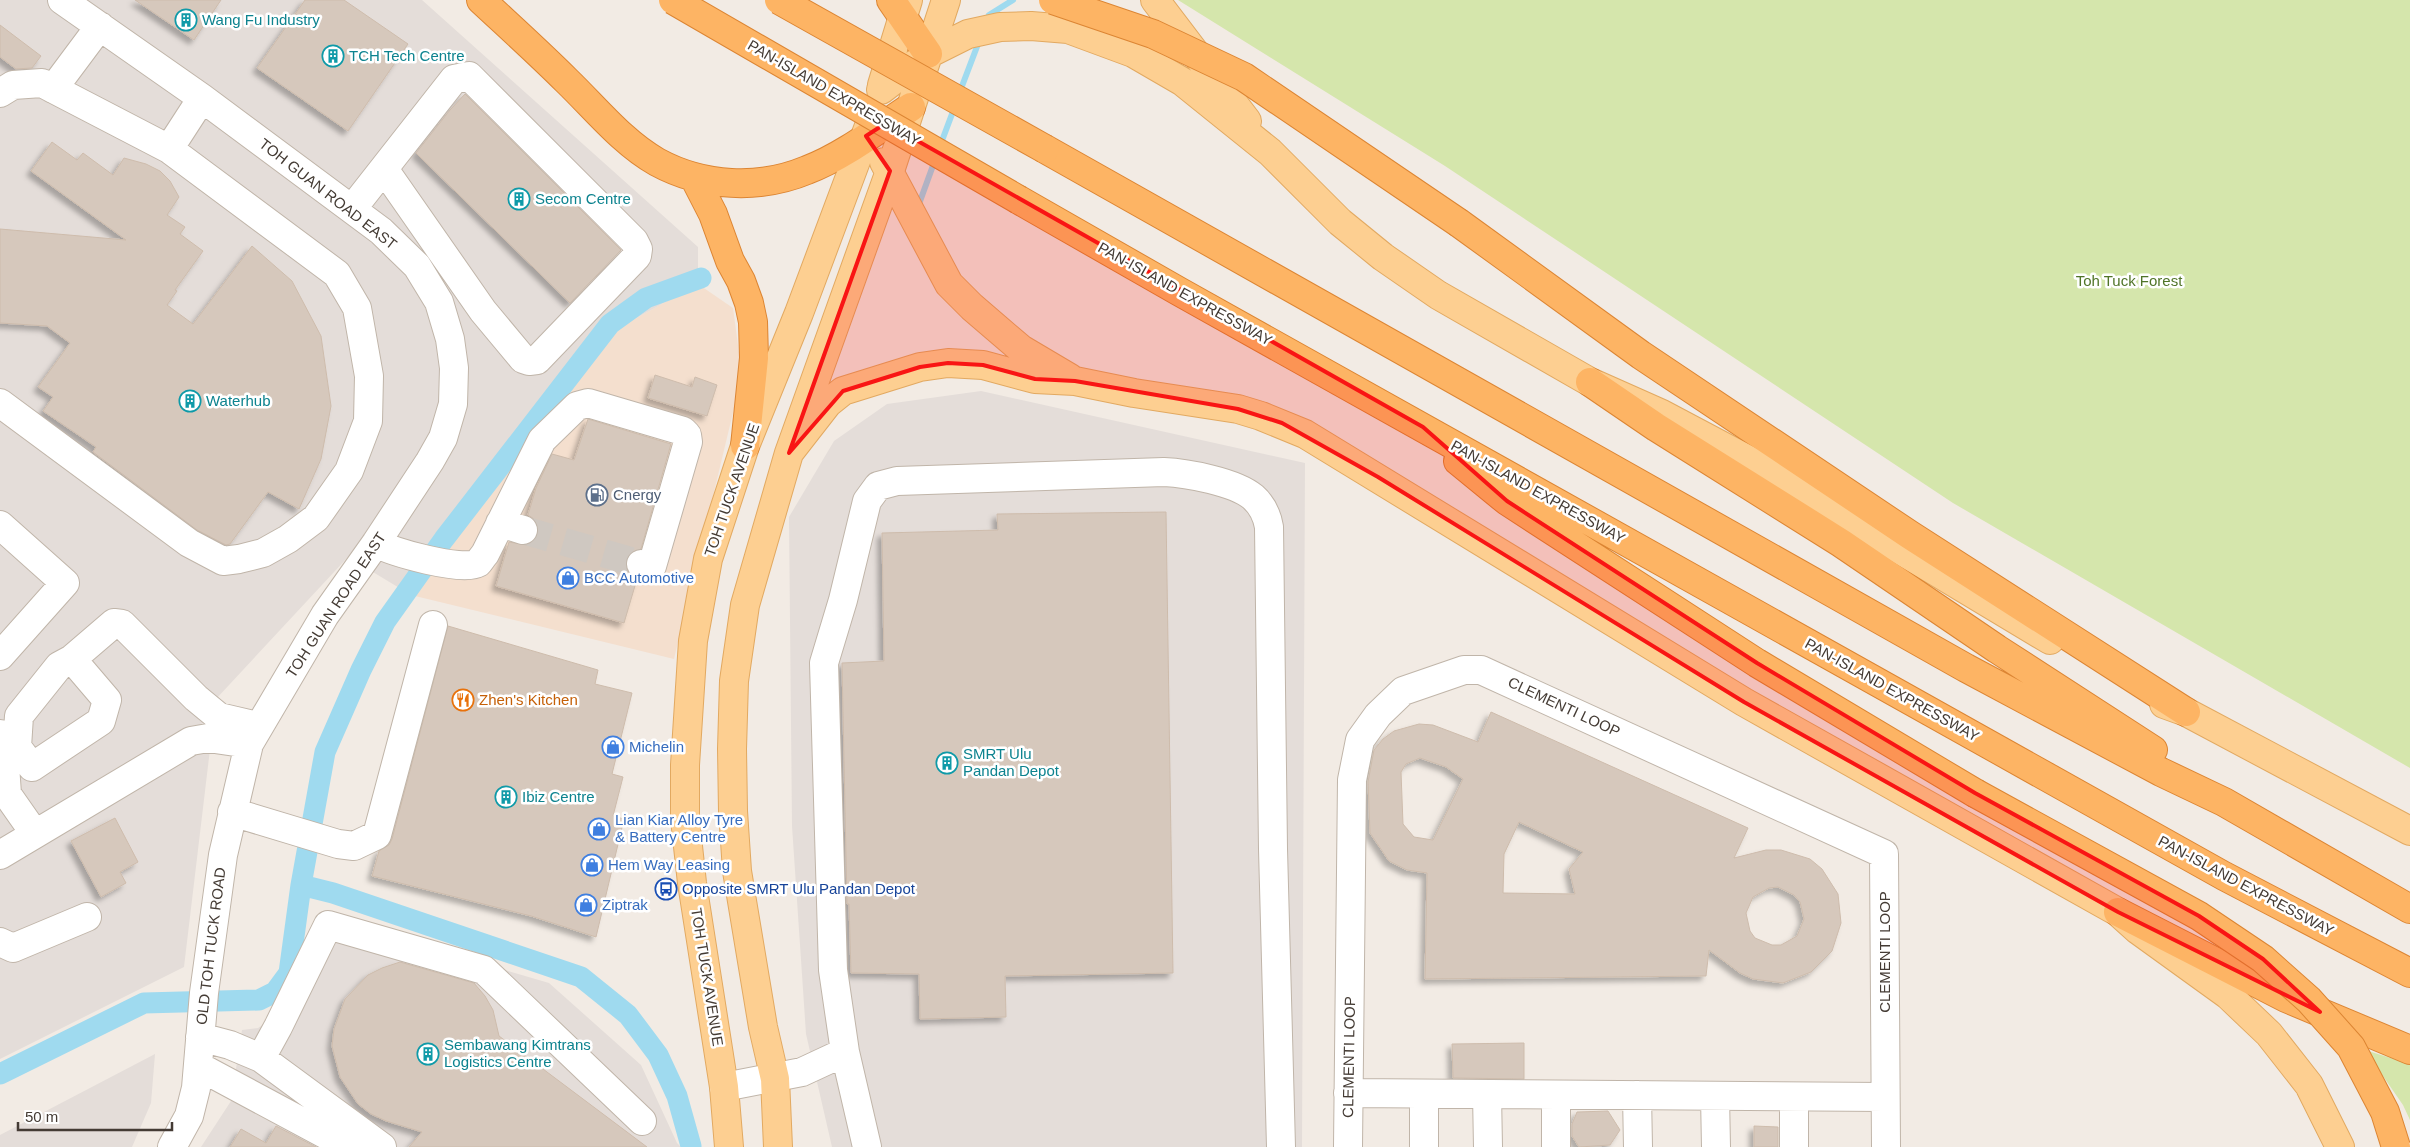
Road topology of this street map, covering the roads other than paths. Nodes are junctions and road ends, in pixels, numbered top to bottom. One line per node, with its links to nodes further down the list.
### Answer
1 (62, 0): 9 (street, TOH GUAN ROAD EAST)
2 (481, 0): 21 (highway)
3 (673, 0): 26 (highway, PAN-ISLAND EXPRESSWAY, bridge)
4 (779, 0): 38 (highway, bridge)
5 (946, 0): 10 (main road)
6 (1053, 0): 35 (highway, bridge)
7 (1155, 0): 18 (main road)
8 (901, 5): 10 (highway); 12 (main road, TOH TUCK AVENUE)
9 (100, 26): 11 (street); 14 (street, TOH GUAN ROAD EAST)
10 (928, 54): 12 (main road); 15 (main road); 18 (main road)
11 (53, 89): 13 (street); 17 (street)
12 (880, 90): 16 (main road, TOH TUCK AVENUE)
13 (0, 92)
14 (202, 98): 17 (street); 22 (street, TOH GUAN ROAD EAST)
15 (911, 108): 16 (highway); 20 (main road)
16 (866, 136): 20 (main road); 21 (highway); 27 (main road, TOH TUCK AVENUE)
17 (169, 149): 25 (street)
18 (1270, 152): 24 (main road)
19 (384, 168): 19 (street); 22 (street)
20 (890, 171): 23 (main road); 28 (main road)
21 (694, 177): 27 (highway)
22 (352, 209): 30 (street, TOH GUAN ROAD EAST)
23 (1075, 381): 28 (main road); 44 (main road)
24 (1590, 382): 35 (main road); 38 (highway)
25 (0, 402)
26 (1423, 427): 47 (highway, PAN-ISLAND EXPRESSWAY); 80 (highway, bridge)
27 (745, 446): 54 (main road, TOH TUCK AVENUE)
28 (789, 454): 53 (main road)
29 (0, 525): 33 (street)
30 (376, 544): 31 (street); 37 (street, TOH GUAN ROAD EAST)
31 (641, 564)
32 (433, 625): 39 (street)
33 (0, 656)
34 (72, 659): 37 (street)
35 (2186, 712): 40 (main road)
36 (0, 734): 41 (street)
37 (254, 735): 39 (street, OLD TOH TUCK ROAD); 41 (street)
38 (2224, 802): 43 (highway)
39 (232, 812): 48 (street, OLD TOH TUCK ROAD)
40 (2410, 831)
41 (35, 834): 42 (street)
42 (0, 855)
43 (2410, 909)
44 (2118, 912): 49 (highway); 79 (main road)
45 (87, 917): 46 (street)
46 (0, 942)
47 (2410, 972)
48 (201, 1028): 51 (street); 52 (street, OLD TOH TUCK ROAD)
49 (2410, 1050)
50 (844, 1052): 53 (street); 69 (street); 70 (street)
51 (261, 1058): 63 (street); 66 (street)
52 (198, 1066): 64 (street, OLD TOH TUCK ROAD); 65 (street)
53 (775, 1079): 54 (street); 68 (main road)
54 (724, 1088): 67 (main road, TOH TUCK AVENUE)
55 (1348, 1093): 56 (street); 62 (street, CLEMENTI LOOP); 71 (street, CLEMENTI LOOP)
56 (1424, 1094): 57 (street); 72 (street)
57 (1487, 1094): 58 (street); 73 (street)
58 (1556, 1095): 59 (street); 74 (street)
59 (1637, 1095): 60 (street); 75 (street)
60 (1715, 1096): 61 (street); 76 (street)
61 (1794, 1097): 62 (street); 77 (street)
62 (1885, 1097): 78 (street, CLEMENTI LOOP)
63 (642, 1121)
64 (172, 1147)
65 (349, 1147)
66 (382, 1147)
67 (729, 1147)
68 (778, 1147)
69 (867, 1147)
70 (1281, 1147)
71 (1348, 1147)
72 (1424, 1147)
73 (1488, 1147)
74 (1556, 1147)
75 (1638, 1147)
76 (1716, 1147)
77 (1794, 1147)
78 (1886, 1147)
79 (2340, 1147)
80 (2396, 1147)

